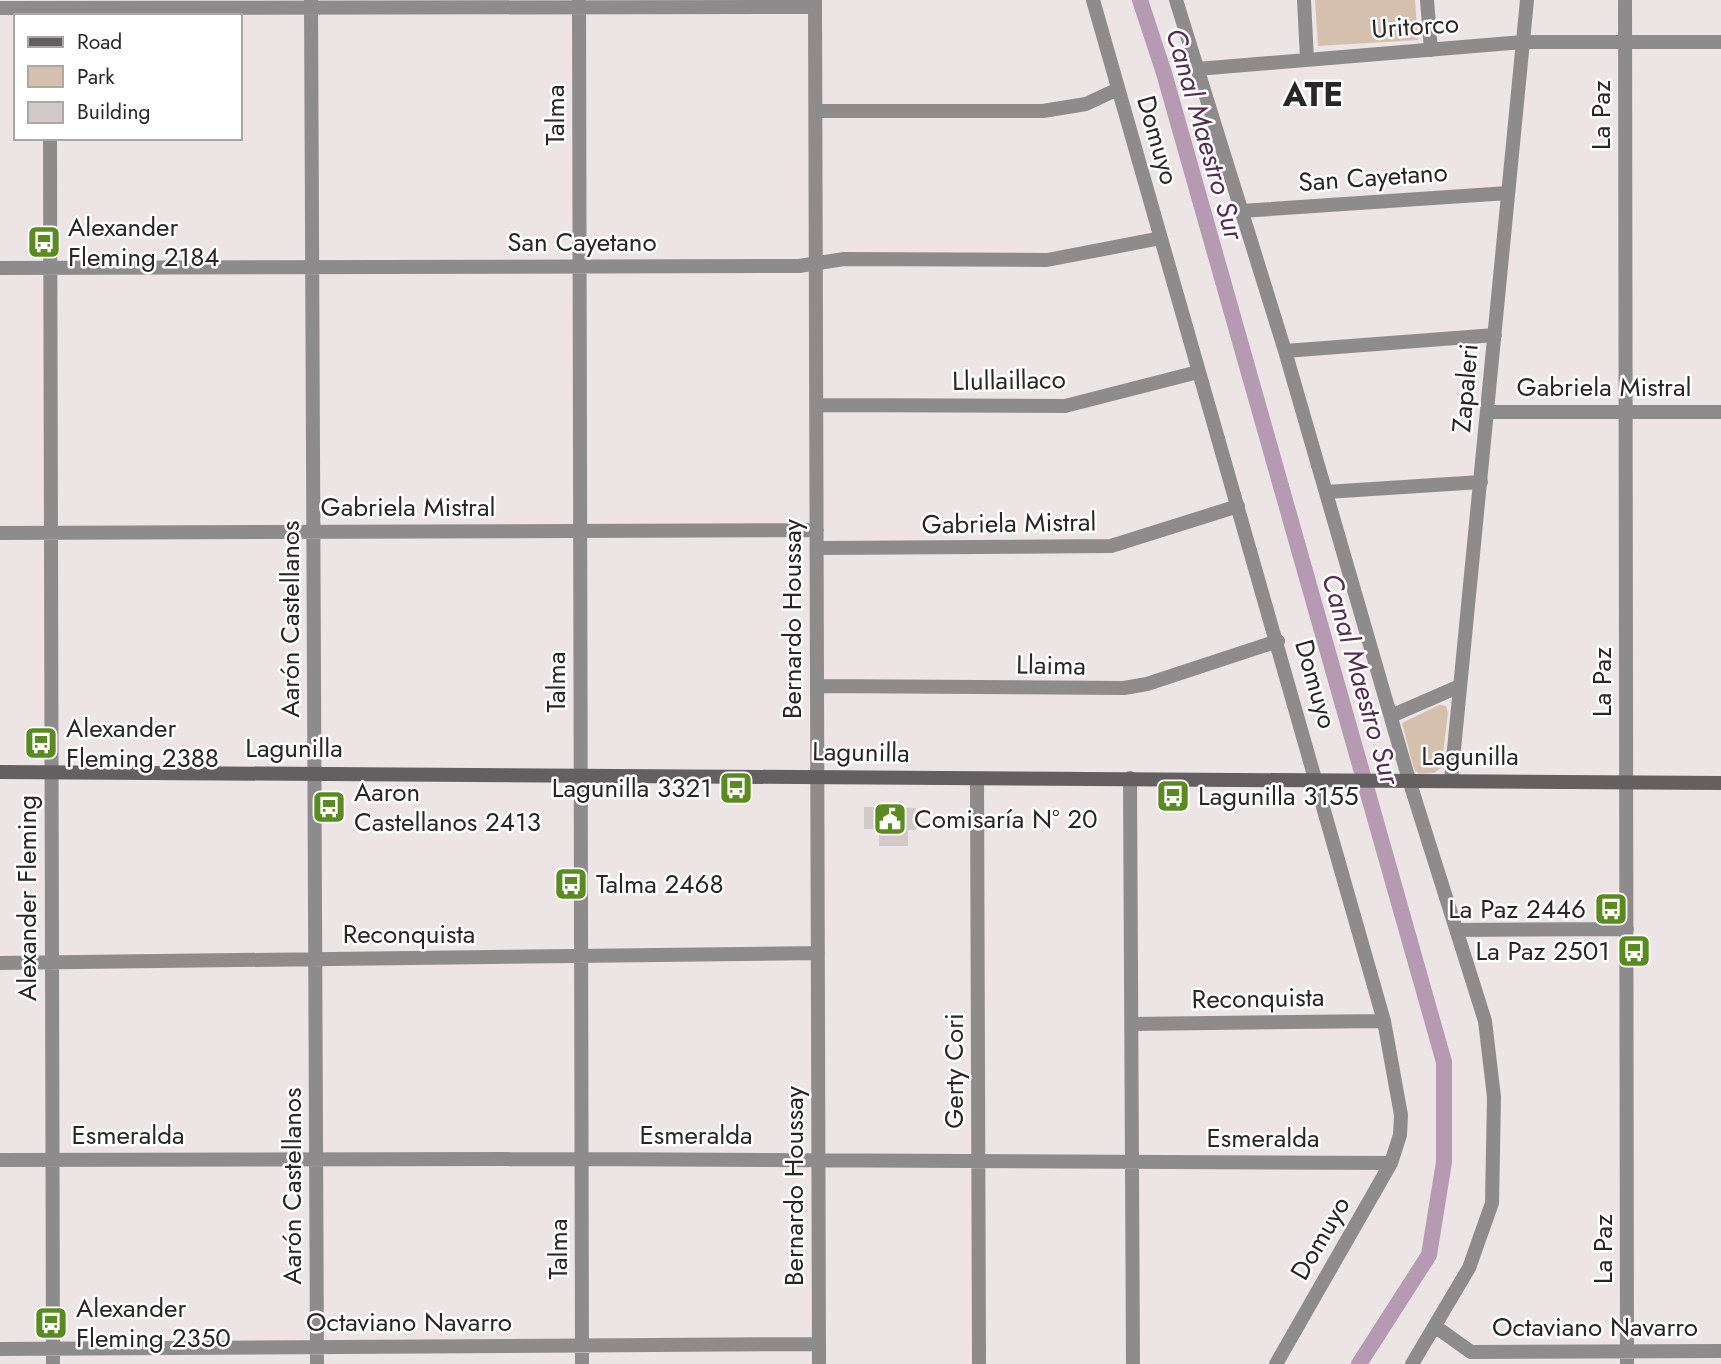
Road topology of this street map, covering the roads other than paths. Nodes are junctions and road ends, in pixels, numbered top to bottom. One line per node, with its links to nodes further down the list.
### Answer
1 (1093, 0): 18 (street, Domuyo)
2 (1177, 0): 17 (street)
3 (1304, 0): 16 (street)
4 (1427, 0): 15 (street)
5 (1527, 0): 12 (street, Zapaleri)
6 (1625, 0): 13 (street, La Paz)
7 (816, 3): 9 (street); 19 (street, Bernardo Houssay)
8 (311, 4): 9 (street); 11 (street); 25 (street, Aarón Castellanos)
9 (579, 4): 26 (street, Talma)
10 (0, 8): 11 (street)
11 (49, 8)
12 (1523, 42): 13 (street, Uritorco); 15 (street, Uritorco); 21 (street, Zapaleri)
13 (1625, 42): 14 (street, Uritorco); 34 (street, La Paz)
14 (1721, 42)
15 (1431, 50): 16 (street, Uritorco)
16 (1307, 59): 17 (street, Uritorco)
17 (1198, 69): 22 (street)
18 (1118, 89): 19 (street); 23 (street, Domuyo)
19 (816, 111): 24 (street, Bernardo Houssay)
20 (50, 140): 28 (street, Alexander Fleming)
21 (1508, 193): 22 (street, San Cayetano); 29 (street, Zapaleri)
22 (1241, 211): 30 (street)
23 (1161, 238): 24 (street, San Cayetano); 31 (street, Domuyo)
24 (816, 264): 26 (street, San Cayetano); 32 (street, Bernardo Houssay)
25 (313, 267): 26 (street, San Cayetano); 28 (street, San Cayetano); 41 (street, Aarón Castellanos)
26 (580, 267): 40 (street, Talma)
27 (0, 268): 28 (street, San Cayetano)
28 (50, 268): 43 (street, Alexander Fleming)
29 (1495, 335): 30 (street); 33 (street, Zapaleri)
30 (1285, 351): 37 (street)
31 (1198, 372): 32 (street, Llullaillaco); 38 (street, Domuyo)
32 (817, 405): 39 (street, Bernardo Houssay)
33 (1488, 412): 34 (street, Gabriela Mistral); 36 (street, Zapaleri)
34 (1626, 412): 35 (street, Gabriela Mistral); 59 (street, La Paz)
35 (1721, 412)
36 (1481, 482): 37 (street); 47 (street, Zapaleri)
37 (1326, 492): 48 (street)
38 (1238, 506): 44 (street, Gabriela Mistral); 45 (street, Domuyo)
39 (817, 530): 40 (street, Gabriela Mistral); 44 (street, Bernardo Houssay)
40 (580, 531): 41 (street, Gabriela Mistral); 52 (street, Talma)
41 (314, 532): 43 (street, Gabriela Mistral); 51 (street, Aarón Castellanos)
42 (0, 533): 43 (street, Gabriela Mistral)
43 (51, 533): 49 (street, Alexander Fleming)
44 (817, 548): 46 (street, Bernardo Houssay)
45 (1278, 641): 46 (street, Llaima); 56 (street, Domuyo)
46 (817, 686): 53 (street, Bernardo Houssay)
47 (1460, 686): 48 (street); 58 (street, Zapaleri)
48 (1391, 716): 57 (street)
49 (51, 771): 50 (main road, Lagunilla); 51 (main road, Lagunilla); 66 (street, Alexander Fleming)
50 (0, 772)
51 (315, 773): 52 (main road, Lagunilla); 65 (street, Aarón Castellanos)
52 (581, 775): 53 (main road, Lagunilla); 64 (street, Talma)
53 (816, 776): 55 (main road, Lagunilla); 63 (street, Bernardo Houssay)
54 (1130, 778): 55 (main road, Lagunilla); 56 (main road, Lagunilla); 69 (street)
55 (977, 779): 75 (street, Gerty Cori)
56 (1317, 779): 57 (main road, Lagunilla); 68 (street, Domuyo)
57 (1409, 780): 58 (main road, Lagunilla); 62 (street)
58 (1451, 780): 59 (main road, Lagunilla)
59 (1627, 783): 60 (main road, Lagunilla); 61 (street, La Paz)
60 (1721, 783)
61 (1627, 929): 62 (street); 85 (street, La Paz)
62 (1457, 930): 78 (street)
63 (818, 953): 64 (street, Reconquista); 74 (street, Bernardo Houssay)
64 (582, 957): 65 (street, Reconquista); 71 (street, Talma)
65 (316, 959): 66 (street, Reconquista); 70 (street, Aarón Castellanos)
66 (51, 962): 67 (street, Reconquista); 73 (street, Alexander Fleming)
67 (0, 963)
68 (1384, 1021): 69 (street, Reconquista); 77 (street, Domuyo)
69 (1132, 1024): 76 (street)
70 (317, 1159): 71 (street, Esmeralda); 73 (street, Esmeralda); 81 (street, Aarón Castellanos)
71 (582, 1159): 74 (street, Esmeralda); 80 (street, Talma)
72 (0, 1160): 73 (street, Esmeralda)
73 (52, 1160): 83 (street, Alexander Fleming)
74 (818, 1160): 75 (street, Esmeralda); 79 (street, Bernardo Houssay)
75 (979, 1161): 76 (street, Esmeralda); 91 (street, Gerty Cori)
76 (1133, 1162): 77 (street, Esmeralda); 92 (street)
77 (1391, 1163): 93 (street, Domuyo)
78 (1436, 1327): 86 (street, Octaviano Navarro); 94 (street)
79 (819, 1344): 80 (street, Octaviano Navarro); 90 (street, Bernardo Houssay)
80 (582, 1346): 81 (street, Octaviano Navarro); 89 (street, Talma)
81 (317, 1347): 83 (street, Octaviano Navarro); 88 (street, Aarón Castellanos)
82 (0, 1349): 83 (street, Octaviano Navarro)
83 (53, 1349): 87 (street, Alexander Fleming)
84 (1721, 1351): 85 (street, Octaviano Navarro)
85 (1627, 1358): 86 (street, Octaviano Navarro)
86 (1492, 1359)
87 (53, 1364)
88 (317, 1364)
89 (582, 1364)
90 (819, 1364)
91 (979, 1364)
92 (1133, 1364)
93 (1276, 1364)
94 (1412, 1364)

